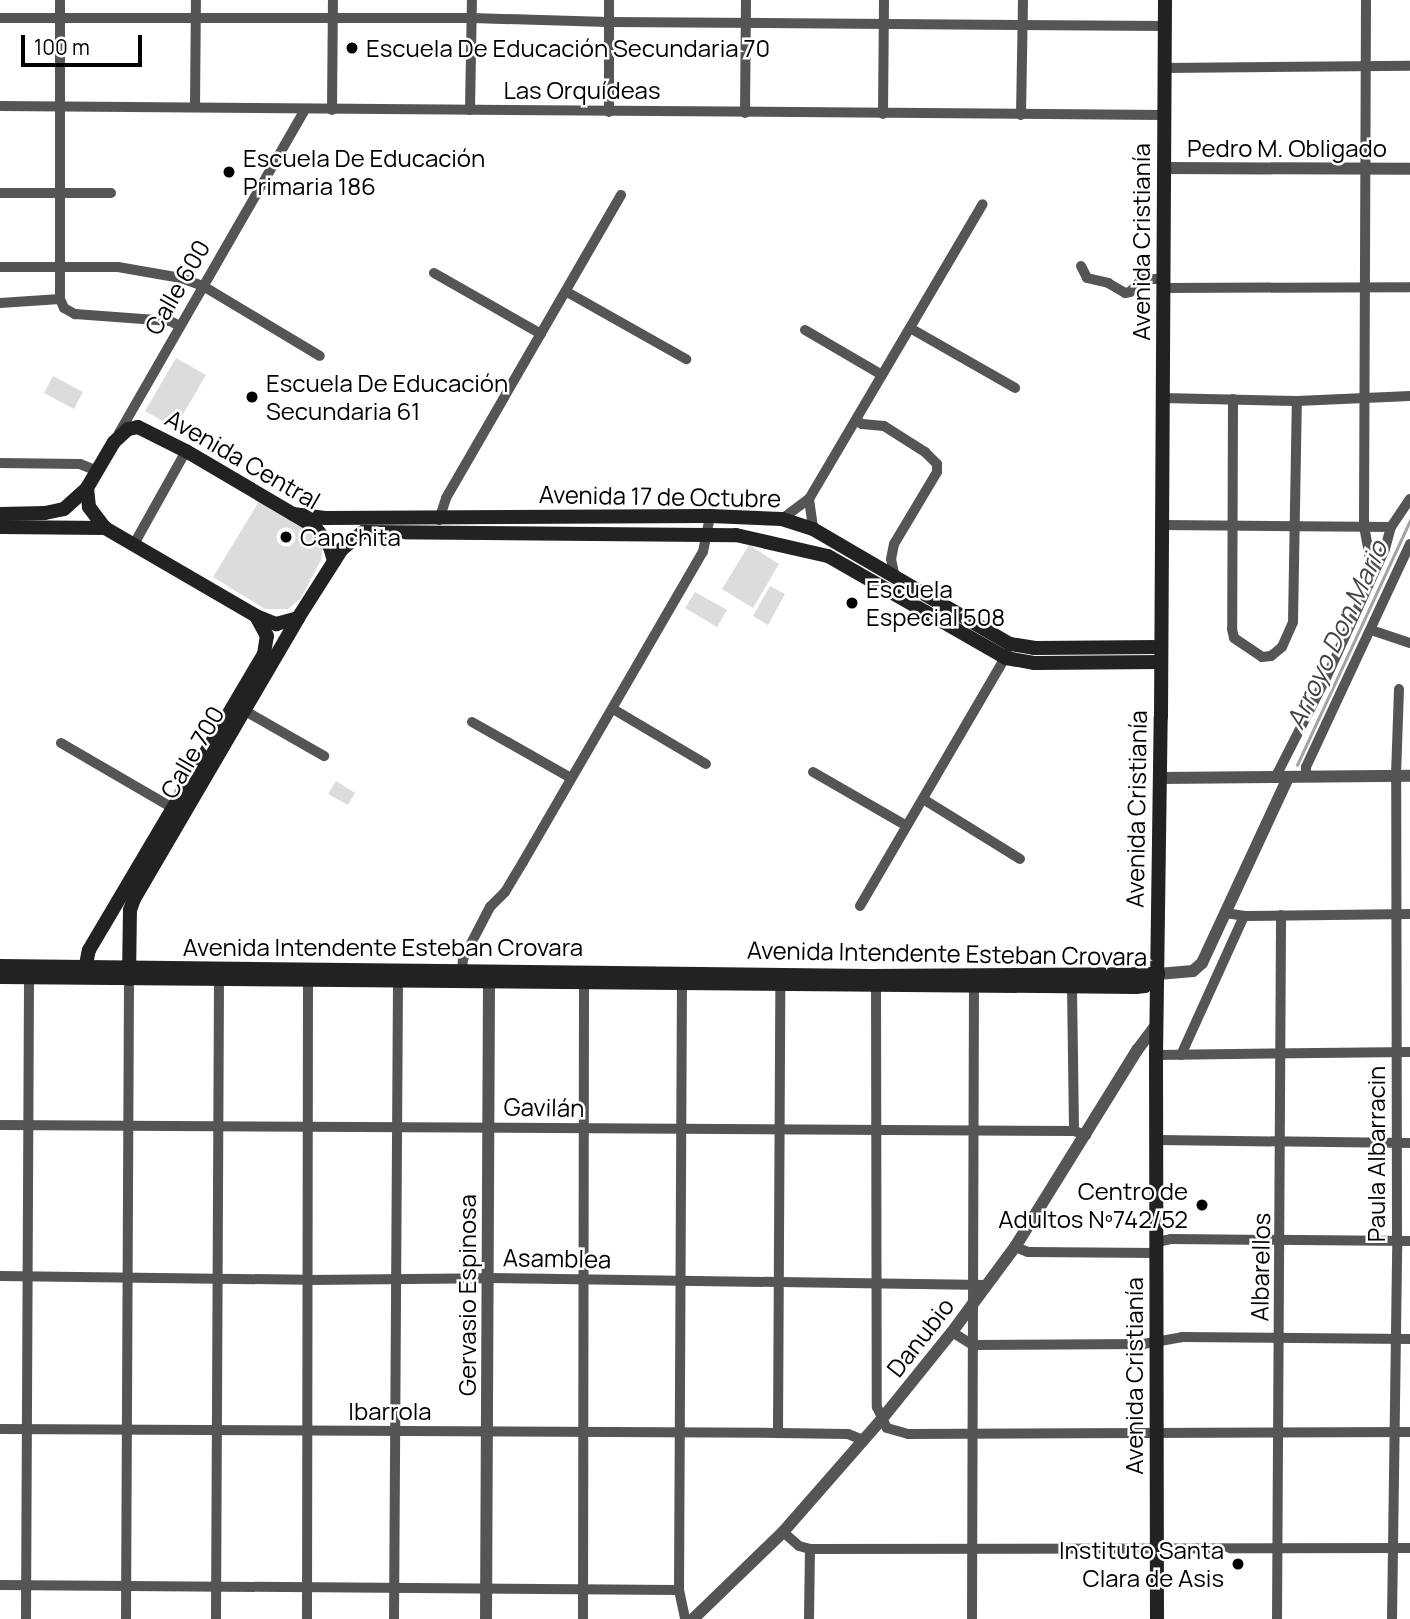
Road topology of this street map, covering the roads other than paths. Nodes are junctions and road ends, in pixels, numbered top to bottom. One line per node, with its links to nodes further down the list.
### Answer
1 (60, 0): 12 (street)
2 (196, 0): 13 (street)
3 (332, 0): 14 (street)
4 (472, 0): 15 (street)
5 (609, 0): 16 (street)
6 (746, 0): 17 (street)
7 (884, 0): 18 (street)
8 (1023, 0): 19 (street)
9 (1165, 0): 20 (main road, Avenida Cristianía)
10 (1366, 0): 21 (street)
11 (0, 18): 12 (street)
12 (60, 18): 13 (street); 24 (street)
13 (196, 18): 14 (street); 26 (street)
14 (332, 18): 15 (street); 28 (street)
15 (472, 18): 16 (street); 29 (street)
16 (608, 22): 17 (street); 30 (street)
17 (746, 23): 18 (street); 31 (street)
18 (884, 24): 19 (street); 32 (street)
19 (1023, 24): 20 (street); 34 (street)
20 (1165, 26): 23 (main road, Avenida Cristianía)
21 (1366, 66): 22 (street); 23 (street); 36 (street)
22 (1410, 66)
23 (1164, 68): 33 (main road, Avenida Cristianía)
24 (60, 105): 25 (street, Las Orquídeas); 26 (street, Las Orquídeas); 40 (street)
25 (0, 106)
26 (195, 107): 27 (street, Las Orquídeas)
27 (305, 109): 28 (street, Las Orquídeas); 48 (street, Calle 600)
28 (332, 110): 29 (street, Las Orquídeas)
29 (470, 110): 30 (street, Las Orquídeas)
30 (609, 112): 31 (street, Las Orquídeas)
31 (745, 113): 32 (street, Las Orquídeas)
32 (883, 114): 34 (street, Las Orquídeas)
33 (1164, 114): 34 (street, Las Orquídeas); 35 (main road, Avenida Cristianía)
34 (1021, 115)
35 (1164, 168): 36 (street, Pedro M. Obligado); 47 (main road, Avenida Cristianía)
36 (1366, 169): 37 (street, Pedro M. Obligado); 49 (street)
37 (1410, 169)
38 (0, 193): 40 (street)
39 (111, 193): 40 (street)
40 (62, 194): 45 (street)
41 (621, 195): 51 (street)
42 (983, 204): 55 (street)
43 (1081, 266): 47 (street)
44 (0, 267): 45 (street)
45 (61, 267): 48 (street); 52 (street)
46 (434, 273): 57 (street)
47 (1163, 283): 49 (street); 64 (main road, Avenida Cristianía)
48 (203, 286): 54 (street, Calle 600); 58 (street)
49 (1365, 287): 50 (street); 62 (street)
50 (1410, 287)
51 (567, 292): 57 (street); 59 (street)
52 (60, 299): 53 (street); 54 (street)
53 (0, 303)
54 (180, 326): 66 (street, Calle 600)
55 (910, 328): 60 (street); 61 (street)
56 (805, 330): 60 (street)
57 (541, 334): 79 (street)
58 (320, 356)
59 (686, 359)
60 (882, 375): 68 (street)
61 (1015, 388)
62 (1364, 396): 63 (street); 67 (street); 85 (street)
63 (1410, 396)
64 (1162, 398): 65 (street); 84 (main road, Avenida Cristianía)
65 (1233, 399): 67 (street); 82 (street)
66 (137, 401): 69 (street); 70 (street, Calle 600)
67 (1297, 401): 83 (street)
68 (856, 420): 75 (street); 98 (street)
69 (147, 429): 70 (main road, Avenida Central); 71 (main road, Avenida Central)
70 (114, 442): 73 (main road, Calle 600)
71 (186, 451): 78 (main road, Avenida Central); 93 (street)
72 (0, 463): 73 (street)
73 (97, 471): 74 (main road, Calle 600)
74 (87, 488): 77 (main road); 88 (main road)
75 (809, 499): 81 (street); 89 (street)
76 (1410, 499): 87 (street)
77 (0, 514)
78 (293, 514): 79 (main road, Avenida 17 de Octubre); 96 (main road, Avenida Central)
79 (439, 515): 80 (main road, Avenida 17 de Octubre); 90 (street)
80 (710, 516): 81 (main road, Avenida 17 de Octubre); 91 (street)
81 (782, 519): 89 (main road, Avenida 17 de Octubre)
82 (1233, 524): 83 (street); 83 (street); 84 (street)
83 (1296, 524): 85 (street)
84 (1162, 525): 104 (main road, Avenida Cristianía)
85 (1364, 526): 87 (street); 97 (street)
86 (0, 527): 88 (main road)
87 (1391, 527): 97 (street)
88 (105, 528): 93 (main road)
89 (813, 529): 92 (main road, Avenida 17 de Octubre)
90 (437, 531): 91 (main road, Avenida 17 de Octubre); 96 (main road, Avenida 17 de Octubre)
91 (708, 535): 95 (main road, Avenida 17 de Octubre); 108 (street)
92 (835, 542): 95 (street); 98 (main road, Avenida 17 de Octubre)
93 (134, 544): 99 (main road)
94 (1409, 547): 101 (street)
95 (828, 556): 105 (main road, Avenida 17 de Octubre)
96 (334, 561): 100 (main road, Calle 700)
97 (1373, 574): 119 (street)
98 (895, 578): 103 (main road, Avenida 17 de Octubre)
99 (256, 616): 100 (main road); 107 (main road, Calle 700)
100 (298, 618): 107 (main road, Calle 700)
101 (1371, 630): 102 (street); 116 (street)
102 (1410, 643)
103 (1010, 644): 104 (main road, Avenida 17 de Octubre); 105 (street)
104 (1161, 654): 105 (main road, Avenida 17 de Octubre); 118 (main road, Avenida Cristianía)
105 (1006, 659): 120 (street)
106 (1399, 689): 114 (street, Paula Albarracin)
107 (239, 707): 111 (street); 121 (main road, Calle 700)
108 (613, 709): 112 (street); 117 (street)
109 (472, 722): 117 (street)
110 (61, 743): 121 (street)
111 (324, 756)
112 (706, 764)
113 (813, 772): 122 (street)
114 (1396, 775): 115 (street); 116 (street); 128 (street, Paula Albarracin)
115 (1410, 776)
116 (1306, 777): 119 (street)
117 (571, 778): 132 (street)
118 (1160, 778): 119 (street); 136 (main road, Avenida Cristianía)
119 (1281, 778): 125 (street)
120 (923, 799): 122 (street); 123 (street)
121 (177, 811): 134 (main road, Calle 700); 135 (main road, Calle 700)
122 (907, 826): 124 (street)
123 (1020, 859)
124 (860, 906)
125 (1226, 913): 129 (street); 131 (street)
126 (1410, 914): 128 (street)
127 (1281, 915): 128 (street); 129 (street); 154 (street, Albarellos)
128 (1398, 915): 152 (street, Paula Albarracin)
129 (1244, 916): 137 (street)
130 (0, 966): 133 (main road, Avenida Intendente Esteban Crovara)
131 (1199, 968): 136 (street); 137 (street)
132 (462, 970): 140 (main road, Avenida Intendente Esteban Crovara); 141 (main road, Avenida Intendente Esteban Crovara)
133 (29, 972): 134 (main road, Avenida Intendente Esteban Crovara); 142 (main road, Avenida Intendente Esteban Crovara); 157 (street)
134 (84, 972): 135 (main road, Avenida Intendente Esteban Crovara)
135 (129, 973): 138 (main road, Avenida Intendente Esteban Crovara); 158 (street)
136 (1158, 974): 147 (main road, Avenida Intendente Esteban Crovara); 148 (main road, Avenida Intendente Esteban Crovara); 149 (main road, Avenida Cristianía)
137 (1217, 974): 155 (street)
138 (220, 975): 139 (main road, Avenida Intendente Esteban Crovara); 159 (street)
139 (308, 975): 140 (main road, Avenida Intendente Esteban Crovara); 160 (street)
140 (398, 975): 141 (main road, Avenida Intendente Esteban Crovara); 161 (street)
141 (489, 976): 143 (main road, Avenida Intendente Esteban Crovara); 162 (street, Gervasio Espinosa)
142 (0, 977)
143 (584, 977): 144 (main road, Avenida Intendente Esteban Crovara); 163 (street)
144 (682, 978): 145 (main road, Avenida Intendente Esteban Crovara); 164 (street)
145 (780, 979): 146 (main road, Avenida Intendente Esteban Crovara); 165 (street)
146 (876, 981): 147 (main road, Avenida Intendente Esteban Crovara); 166 (street)
147 (974, 981): 148 (main road, Avenida Intendente Esteban Crovara); 167 (street)
148 (1072, 986): 168 (street)
149 (1157, 1024): 150 (street, Danubio); 151 (main road, Avenida Cristianía)
150 (1138, 1049): 151 (street); 168 (street, Danubio)
151 (1156, 1052): 155 (street); 169 (main road, Avenida Cristianía)
152 (1398, 1052): 153 (street); 154 (street); 171 (street, Paula Albarracin)
153 (1410, 1052)
154 (1283, 1053): 155 (street); 170 (street, Albarellos)
155 (1181, 1055)
156 (0, 1125): 157 (street, Gavilán)
157 (28, 1125): 158 (street, Gavilán); 179 (street)
158 (126, 1125): 159 (street, Gavilán); 181 (street)
159 (217, 1126): 160 (street, Gavilán); 182 (street)
160 (307, 1127): 161 (street, Gavilán); 184 (street)
161 (399, 1128): 162 (street, Gavilán); 185 (street)
162 (488, 1128): 163 (street, Gavilán); 180 (street, Gervasio Espinosa)
163 (584, 1128): 164 (street, Gavilán); 183 (street)
164 (682, 1129): 165 (street, Gavilán); 186 (street)
165 (779, 1130): 166 (street, Gavilán); 187 (street)
166 (875, 1131): 167 (street, Gavilán); 188 (street)
167 (972, 1131): 168 (street, Gavilán); 189 (street)
168 (1080, 1133): 176 (street, Danubio)
169 (1158, 1140): 170 (street); 177 (main road, Avenida Cristianía)
170 (1282, 1142): 171 (street); 173 (street, Albarellos)
171 (1397, 1143): 172 (street); 174 (street, Paula Albarracin)
172 (1410, 1143)
173 (1282, 1240): 174 (street); 177 (street); 193 (street, Albarellos)
174 (1397, 1240): 175 (street); 194 (street, Paula Albarracin)
175 (1410, 1241)
176 (1015, 1247): 177 (street); 190 (street, Danubio)
177 (1157, 1247): 196 (main road, Avenida Cristianía)
178 (0, 1276): 179 (street, Asamblea)
179 (28, 1277): 181 (street, Asamblea); 201 (street)
180 (486, 1278): 183 (street, Asamblea); 185 (street, Asamblea); 205 (street, Gervasio Espinosa)
181 (128, 1279): 182 (street, Asamblea); 199 (street)
182 (219, 1279): 184 (street, Asamblea); 202 (street)
183 (582, 1279): 186 (street, Asamblea); 211 (street)
184 (308, 1280): 185 (street, Asamblea); 203 (street)
185 (398, 1280): 204 (street)
186 (682, 1281): 187 (street, Asamblea); 213 (street)
187 (778, 1282): 188 (street, Asamblea); 212 (street)
188 (876, 1284): 189 (street, Asamblea); 198 (street)
189 (972, 1284): 190 (street, Asamblea); 191 (street)
190 (987, 1285): 191 (street, Danubio)
191 (973, 1305): 192 (street, Danubio); 197 (street)
192 (952, 1332): 197 (street); 198 (street, Danubio)
193 (1280, 1337): 194 (street); 196 (street); 208 (street, Albarellos)
194 (1396, 1339): 195 (street); 209 (street, Paula Albarracin)
195 (1410, 1339)
196 (1156, 1341): 197 (street); 207 (main road, Avenida Cristianía)
197 (973, 1345): 206 (street)
198 (881, 1420): 206 (street); 214 (street, Danubio)
199 (127, 1428): 201 (street, Ibarrola); 202 (street, Ibarrola); 224 (street)
200 (0, 1429): 201 (street, Ibarrola)
201 (27, 1429): 223 (street)
202 (218, 1429): 203 (street, Ibarrola); 225 (street)
203 (307, 1431): 204 (street, Ibarrola); 226 (street)
204 (397, 1432): 205 (street, Ibarrola); 227 (street)
205 (488, 1432): 211 (street, Ibarrola); 228 (street, Gervasio Espinosa)
206 (973, 1432): 207 (street); 221 (street)
207 (1155, 1432): 208 (street); 216 (main road, Avenida Cristianía)
208 (1280, 1432): 209 (street); 217 (street, Albarellos)
209 (1395, 1432): 210 (street); 218 (street, Paula Albarracin)
210 (1410, 1432)
211 (584, 1433): 213 (street, Ibarrola); 229 (street)
212 (778, 1433): 213 (street, Ibarrola); 214 (street, Ibarrola)
213 (681, 1434): 230 (street)
214 (863, 1440): 215 (street, Danubio)
215 (783, 1532): 220 (street); 239 (street, Danubio)
216 (1156, 1548): 217 (street); 221 (street); 242 (main road, Avenida Cristianía)
217 (1278, 1548): 218 (street); 243 (street, Albarellos)
218 (1392, 1548): 219 (street); 244 (street, Paula Albarracin)
219 (1410, 1548)
220 (810, 1549): 221 (street); 240 (street)
221 (974, 1549): 241 (street)
222 (0, 1585): 223 (street)
223 (26, 1586): 224 (street); 231 (street)
224 (127, 1586): 225 (street); 232 (street)
225 (216, 1586): 226 (street); 233 (street)
226 (308, 1587): 227 (street); 234 (street)
227 (394, 1587): 228 (street); 235 (street)
228 (486, 1588): 229 (street); 236 (street, Gervasio Espinosa)
229 (583, 1588): 230 (street); 237 (street)
230 (679, 1590): 238 (street)
231 (26, 1619)
232 (127, 1619)
233 (216, 1619)
234 (307, 1619)
235 (394, 1619)
236 (486, 1619)
237 (583, 1619)
238 (685, 1619)
239 (694, 1619)
240 (809, 1619)
241 (972, 1619)
242 (1157, 1619)
243 (1278, 1619)
244 (1392, 1619)

